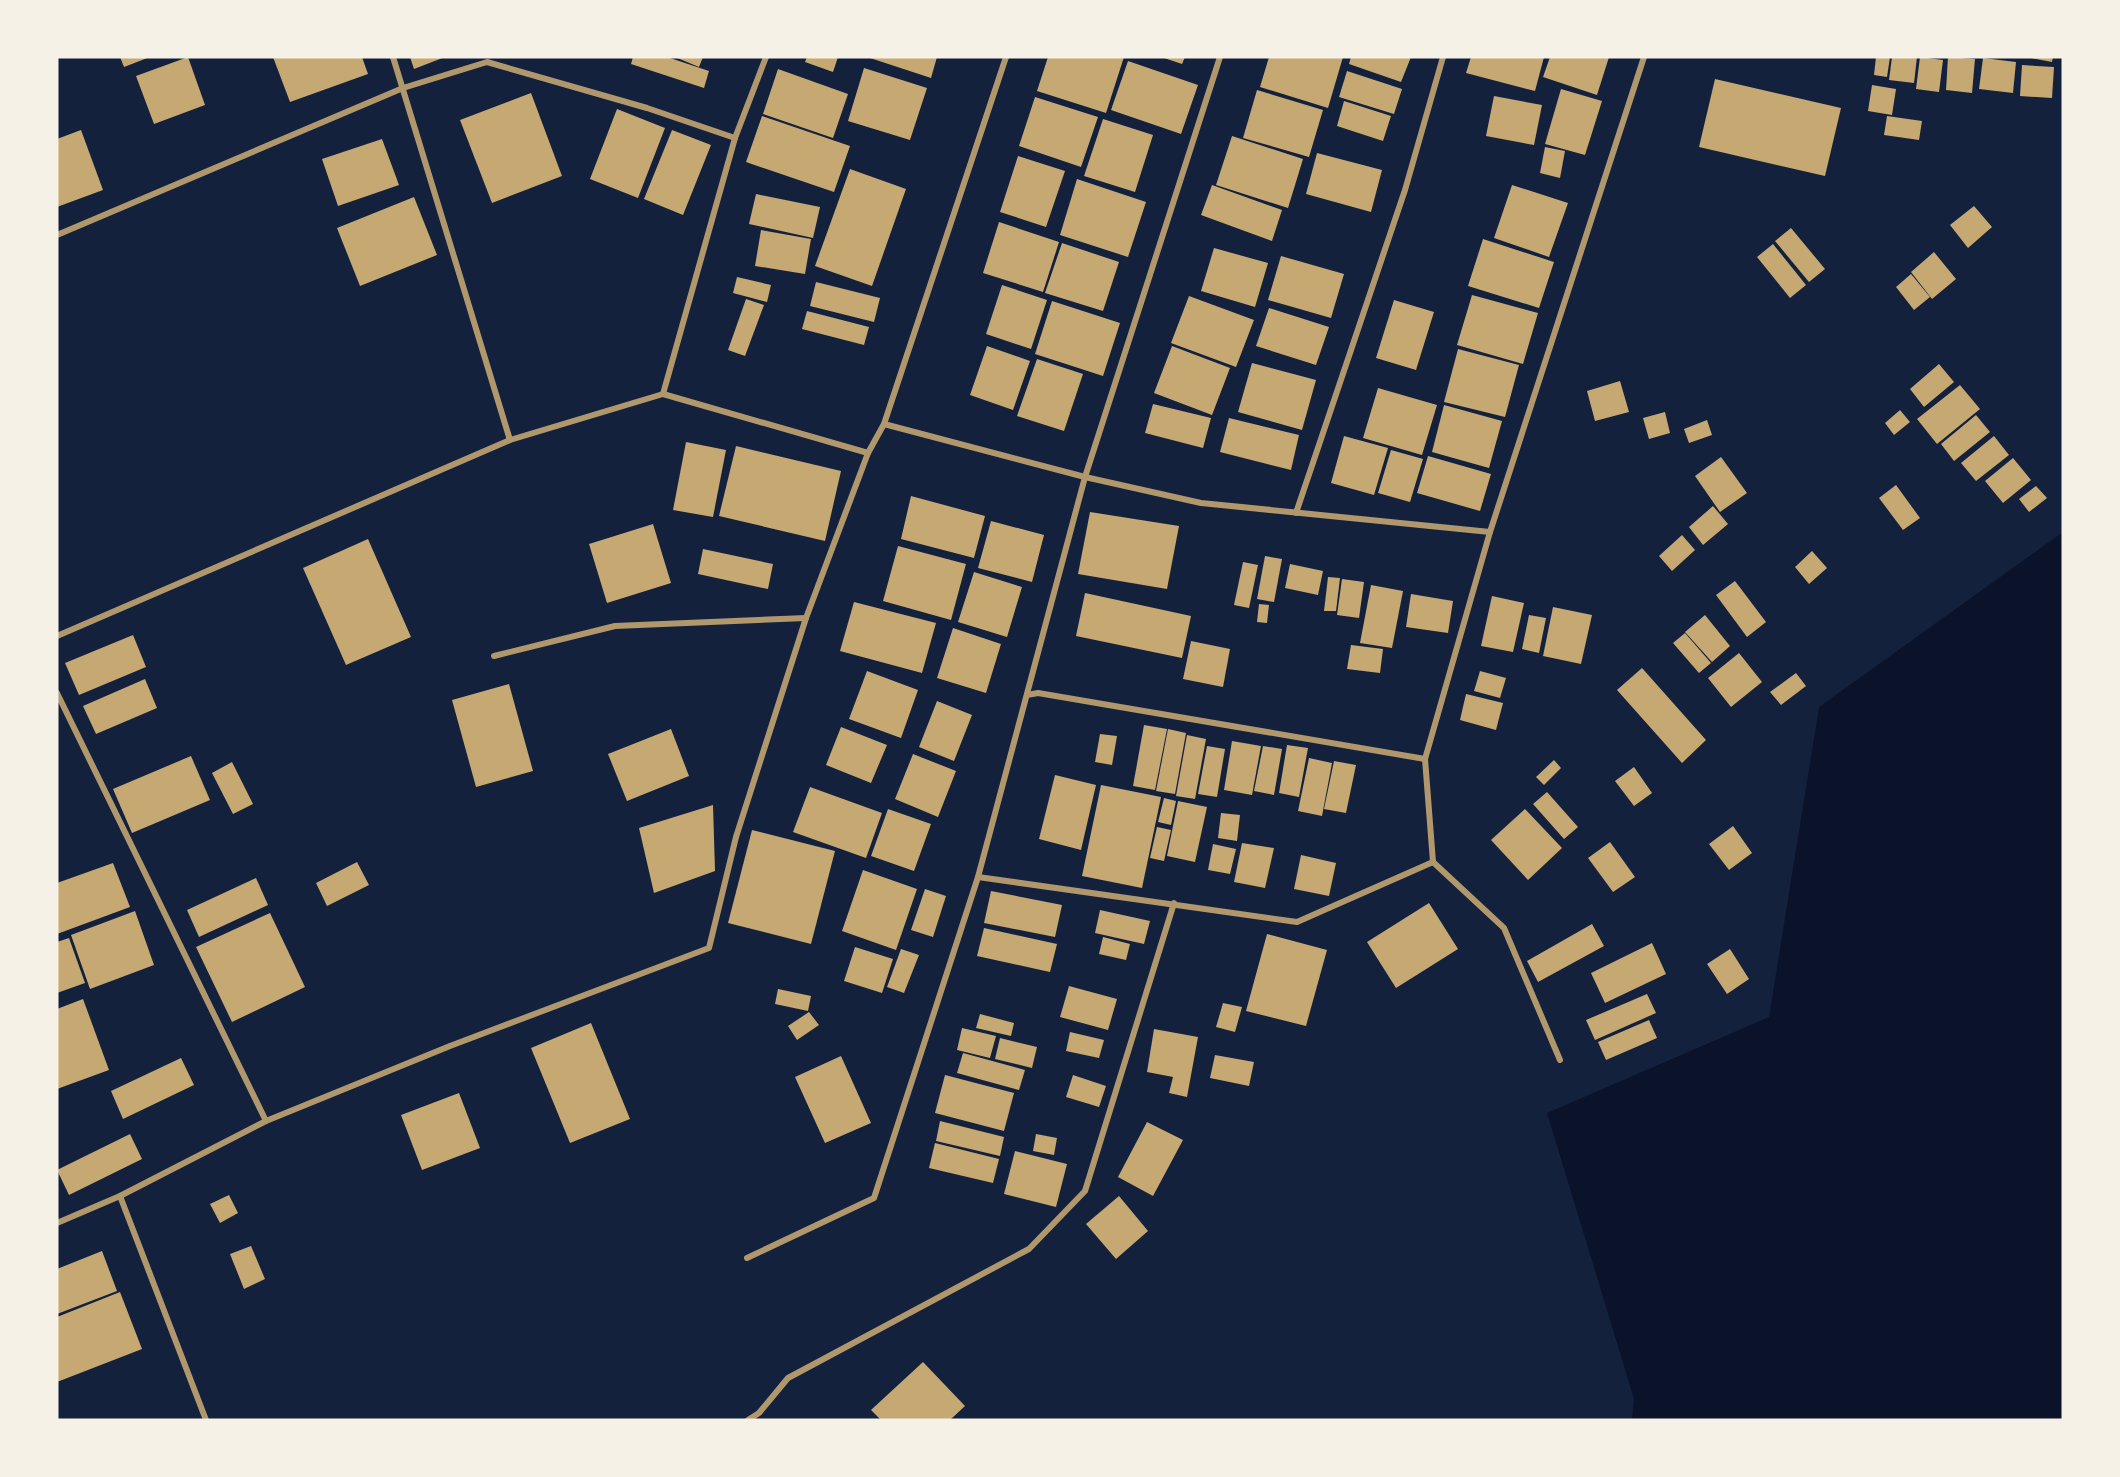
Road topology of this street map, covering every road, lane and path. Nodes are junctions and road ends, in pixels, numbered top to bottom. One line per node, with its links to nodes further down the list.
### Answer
1 (393, 57): 7 (street)
2 (766, 57): 8 (street)
3 (1006, 57): 11 (street)
4 (1220, 57): 14 (street)
5 (1443, 57): 15 (street)
6 (1644, 57): 16 (street)
7 (403, 88): 8 (street); 9 (street); 12 (street)
8 (735, 138): 10 (street)
9 (57, 235)
10 (663, 394): 12 (street); 13 (street)
11 (884, 424): 13 (street); 14 (street)
12 (510, 440): 18 (street)
13 (868, 453): 17 (street)
14 (1085, 477): 15 (street); 21 (street)
15 (1296, 513): 16 (street)
16 (1490, 532): 22 (street)
17 (806, 618): 19 (street); 27 (street)
18 (57, 636)
19 (494, 656)
20 (57, 693): 27 (street)
21 (1027, 695): 22 (street); 24 (street)
22 (1425, 759): 23 (street)
23 (1432, 862): 25 (street); 26 (street)
24 (978, 877): 25 (street); 30 (street)
25 (1174, 903): 32 (street)
26 (1560, 1060)
27 (266, 1121): 28 (street)
28 (120, 1196): 29 (street); 31 (street)
29 (57, 1223)
30 (747, 1258)
31 (206, 1420)
32 (748, 1420)

